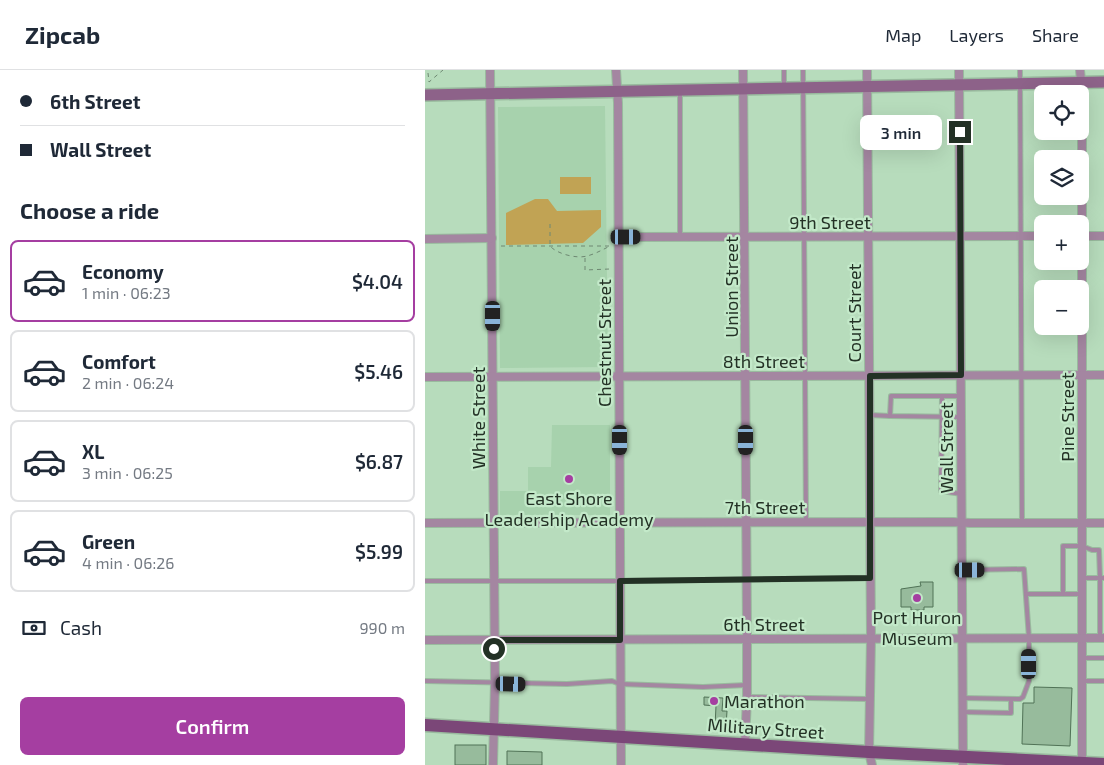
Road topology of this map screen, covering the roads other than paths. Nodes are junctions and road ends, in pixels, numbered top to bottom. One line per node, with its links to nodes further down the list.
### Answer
1 (491, 70): 20 (street, White Street)
2 (616, 70): 19 (street, Chestnut Street)
3 (743, 70): 16 (street, Union Street)
4 (784, 70): 17 (lane)
5 (803, 70): 15 (lane)
6 (867, 70): 14 (street, Court Street)
7 (959, 70): 12 (street, Wall Street)
8 (1020, 70): 13 (lane)
9 (1080, 70): 11 (street, Pine Street)
10 (1104, 82): 11 (street)
11 (1081, 83): 13 (street); 22 (street, Pine Street)
12 (959, 84): 13 (street); 14 (street); 31 (street, Wall Street)
13 (1019, 84): 23 (lane)
14 (868, 86): 15 (street); 30 (street, Court Street)
15 (804, 87): 17 (street); 29 (lane)
16 (744, 88): 17 (street); 18 (street); 33 (street, Union Street)
17 (785, 88)
18 (680, 90): 19 (street); 28 (lane)
19 (616, 91): 20 (street); 27 (street, Chestnut Street)
20 (491, 93): 21 (street); 32 (street, White Street)
21 (425, 95)
22 (1081, 215)
23 (1020, 236): 24 (street, 9th Street); 31 (street, 9th Street); 37 (lane)
24 (1034, 236)
25 (1089, 236): 26 (street)
26 (1104, 236)
27 (619, 237): 28 (street, 9th Street); 41 (street, Chestnut Street)
28 (680, 237): 33 (street, 9th Street)
29 (804, 237): 30 (street, 9th Street); 33 (street, 9th Street); 43 (lane)
30 (869, 237): 31 (street, 9th Street); 44 (street, Court Street)
31 (960, 237): 36 (street, Wall Street)
32 (492, 238): 34 (street); 40 (street, White Street)
33 (745, 238): 42 (street, Union Street)
34 (425, 239)
35 (1081, 270): 38 (street, Pine Street)
36 (961, 375): 37 (street, 8th Street); 44 (street, 8th Street); 47 (street, Wall Street)
37 (1022, 375): 38 (street, 8th Street); 60 (lane)
38 (1082, 375): 39 (street, 8th Street); 61 (street, Pine Street)
39 (1104, 375)
40 (493, 376): 41 (street, 8th Street); 45 (street, 8th Street); 57 (street, White Street)
41 (619, 376): 42 (street, 8th Street); 58 (street, Chestnut Street)
42 (746, 376): 43 (street, 8th Street); 53 (street, Union Street)
43 (805, 376): 44 (street, 8th Street); 54 (lane)
44 (870, 376): 48 (street, Court Street)
45 (425, 377)
46 (942, 396): 47 (lane); 49 (lane); 50 (lane)
47 (961, 396): 51 (street, Wall Street)
48 (870, 415): 49 (lane); 55 (street, Court Street)
49 (890, 416): 50 (lane)
50 (941, 417): 51 (lane); 52 (lane)
51 (961, 417): 52 (street, Wall Street)
52 (962, 494): 59 (street, Wall Street)
53 (746, 522): 54 (street, 7th Street); 58 (street, 7th Street); 68 (street, Union Street)
54 (806, 522): 55 (street, 7th Street)
55 (870, 522): 59 (street, 7th Street); 65 (street, Court Street)
56 (425, 523): 57 (street, 7th Street)
57 (494, 523): 58 (street, 7th Street); 69 (street, White Street)
58 (620, 523): 70 (street, Chestnut Street)
59 (962, 523): 60 (street, 7th Street); 64 (street, Wall Street)
60 (1022, 523): 61 (street, 7th Street)
61 (1082, 523): 62 (street, 7th Street); 63 (street, Pine Street)
62 (1104, 523)
63 (1082, 546): 66 (street, Pine Street); 67 (lane); 73 (lane)
64 (962, 570): 72 (lane); 76 (street, Wall Street)
65 (870, 578): 68 (lane); 75 (street, Court Street)
66 (1083, 578): 67 (lane); 74 (street, Pine Street)
67 (1102, 578): 79 (lane)
68 (747, 580): 70 (lane); 80 (street, Union Street)
69 (494, 581): 70 (lane); 71 (lane); 82 (street, White Street)
70 (620, 581): 83 (street, Chestnut Street)
71 (425, 582)
72 (1026, 594): 73 (lane); 77 (lane)
73 (1063, 594): 74 (lane)
74 (1083, 594): 78 (street, Pine Street)
75 (871, 638): 76 (street, 6th Street); 80 (street, 6th Street); 94 (street, Court Street)
76 (962, 638): 77 (street, 6th Street); 93 (street, Wall Street)
77 (1029, 638): 78 (street, 6th Street); 95 (lane)
78 (1083, 638): 79 (street, 6th Street); 84 (street, Pine Street)
79 (1102, 638)
80 (747, 639): 83 (street, 6th Street); 91 (street, Union Street)
81 (425, 640): 82 (street, 6th Street)
82 (494, 640): 83 (street, 6th Street); 89 (street, White Street)
83 (620, 640): 90 (street, Chestnut Street)
84 (1083, 658): 85 (lane); 87 (street, Pine Street)
85 (1104, 658)
86 (425, 681): 89 (lane)
87 (1083, 681): 88 (lane); 103 (street, Pine Street)
88 (1104, 681)
89 (495, 682): 90 (lane); 98 (street, White Street)
90 (620, 684): 91 (lane); 99 (street, Chestnut Street)
91 (747, 685): 92 (street, Union Street)
92 (747, 698): 94 (lane); 100 (street, Union Street)
93 (962, 698): 95 (lane); 96 (street, Wall Street)
94 (869, 699): 101 (street, Court Street)
95 (1011, 699): 96 (lane)
96 (963, 712): 102 (street, Wall Street)
97 (425, 725): 98 (main road, Military Street)
98 (494, 729): 99 (main road, Military Street); 105 (street, White Street)
99 (621, 736): 100 (main road, Military Street); 106 (street, Chestnut Street)
100 (745, 744): 101 (main road, Military Street)
101 (871, 759): 102 (main road, Military Street)
102 (962, 761): 103 (main road, Military Street)
103 (1082, 764): 104 (main road, Military Street)
104 (1104, 764)
105 (493, 765)
106 (621, 765)

